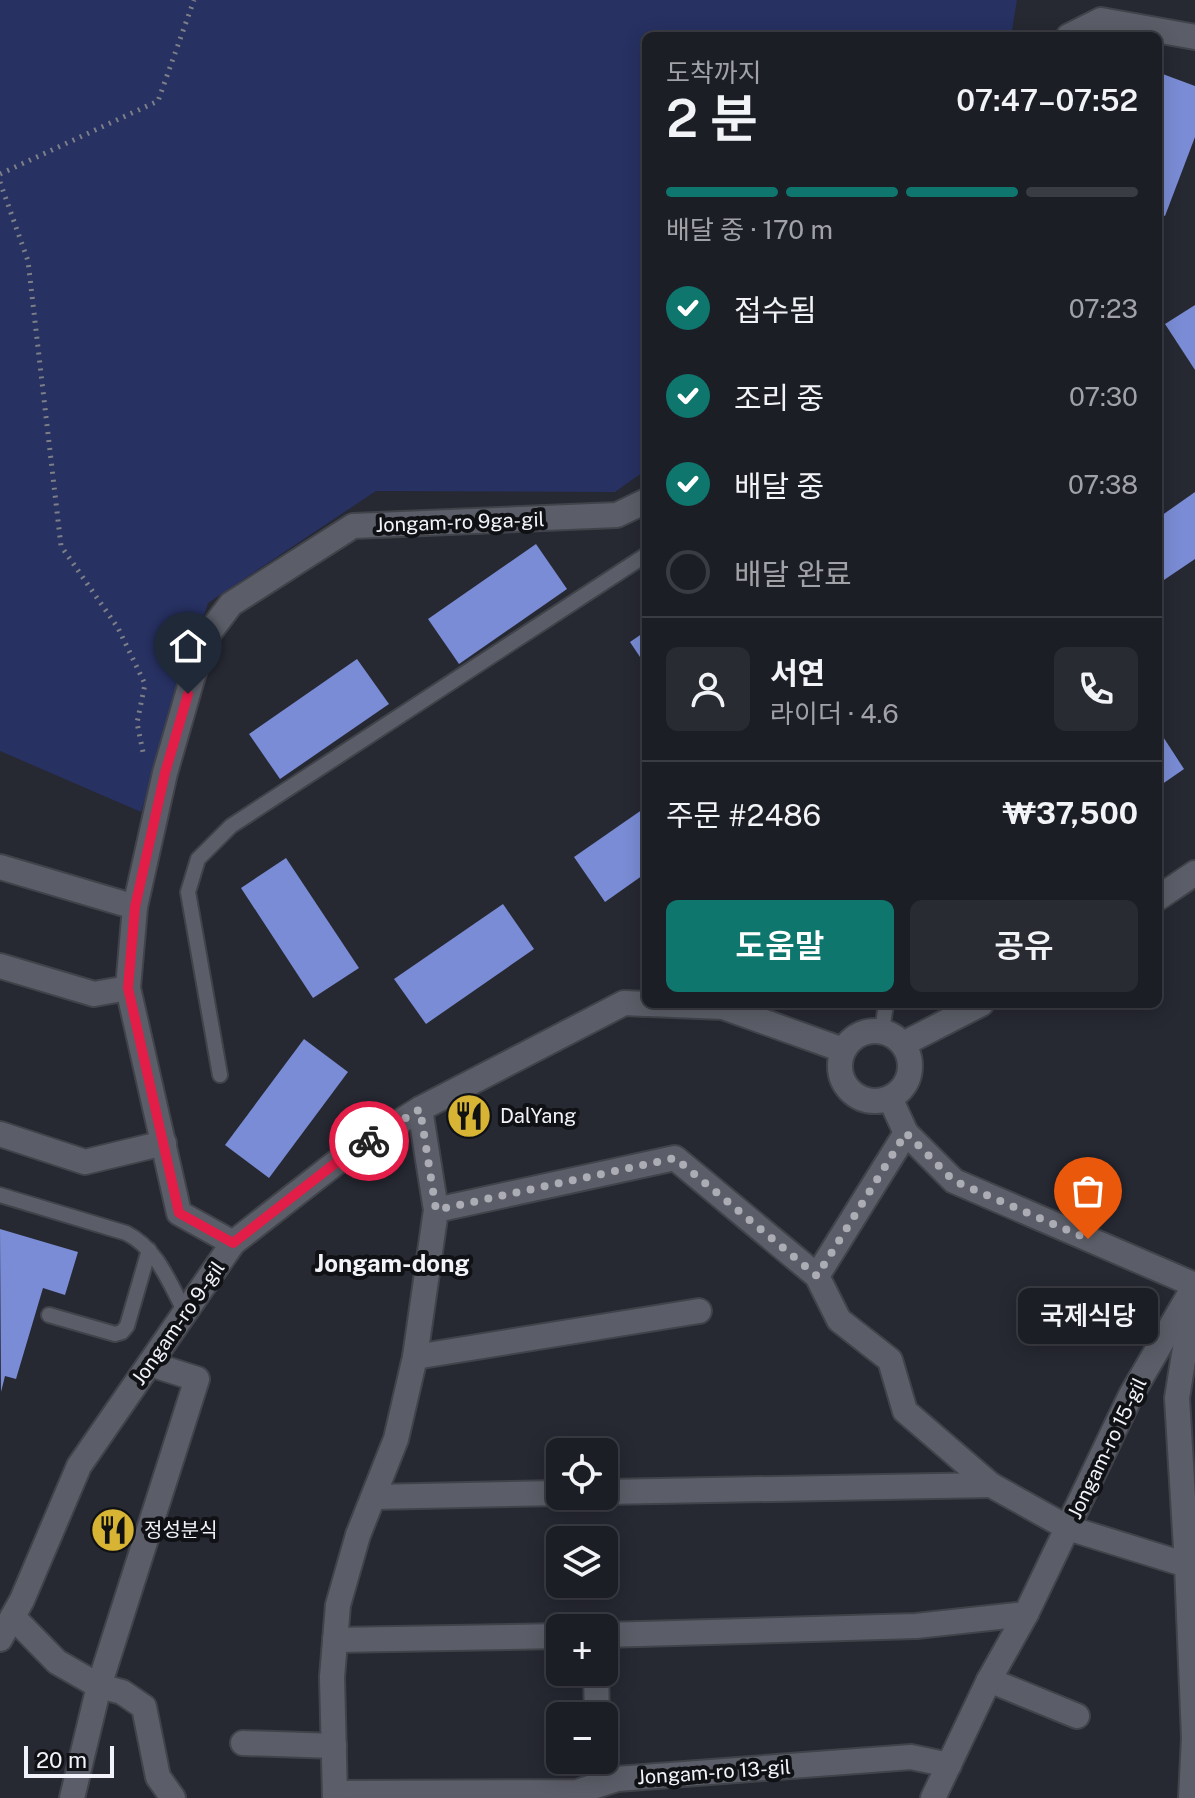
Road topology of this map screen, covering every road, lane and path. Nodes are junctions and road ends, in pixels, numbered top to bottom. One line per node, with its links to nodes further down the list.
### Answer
1 (194, 0): 4 (path)
2 (1077, 32): 3 (street)
3 (1195, 37)
4 (0, 174)
5 (0, 182): 8 (path)
6 (642, 503): 8 (street, Jongam-ro 9ga-gil)
7 (642, 558): 21 (lane)
8 (165, 773): 12 (street, Jongam-ro 9ga-gil)
9 (0, 867): 12 (street)
10 (1195, 873): 11 (street)
11 (1162, 895)
12 (135, 907): 14 (street, Jongam-ro 9ga-gil)
13 (0, 966): 14 (street)
14 (128, 988): 26 (street, Jongam-ro 9ga-gil)
15 (642, 1004): 23 (street, Jongam-ro 9-gil)
16 (726, 1008): 20 (street, Jongam-ro 9-gil)
17 (887, 1008): 19 (lane)
18 (970, 1008): 19 (street)
19 (892, 1037): 20 (street); 22 (street)
20 (843, 1050): 22 (street)
21 (220, 1075)
22 (890, 1098): 24 (street)
23 (420, 1109): 28 (street, Jongam-ro 13-gil); 29 (street, Jongam-ro 9-gil)
24 (906, 1133): 31 (street); 32 (street)
25 (0, 1134): 26 (street)
26 (164, 1143): 29 (street, Jongam-ro 9ga-gil)
27 (0, 1195): 30 (lane)
28 (436, 1210): 31 (street); 36 (street, Jongam-ro 13-gil)
29 (233, 1243): 34 (street, Jongam-ro 9-gil)
30 (149, 1250): 34 (lane); 35 (lane)
31 (817, 1276): 38 (street)
32 (1195, 1285): 42 (street, Jongam-ro 15-gil); 43 (street)
33 (699, 1311): 36 (street)
34 (185, 1312): 37 (street, Jongam-ro 9-gil)
35 (49, 1315)
36 (415, 1357): 41 (street, Jongam-ro 13-gil)
37 (150, 1364): 44 (street, Jongam-ro 9-gil); 51 (street)
38 (991, 1485): 39 (street); 42 (street)
39 (618, 1492)
40 (546, 1493): 41 (street)
41 (374, 1497): 49 (street, Jongam-ro 13-gil)
42 (1068, 1528): 43 (street, Jongam-ro 15-gil); 45 (street, Jongam-ro 15-gil)
43 (1187, 1565): 61 (street)
44 (12, 1603): 48 (street, Jongam-ro 9-gil); 51 (street)
45 (1026, 1614): 46 (street); 50 (street, Jongam-ro 15-gil)
46 (618, 1635)
47 (546, 1636): 49 (street)
48 (0, 1639)
49 (335, 1640): 54 (street, Jongam-ro 13-gil)
50 (989, 1680): 52 (street); 55 (street, Jongam-ro 15-gil)
51 (99, 1686): 58 (street); 59 (street)
52 (1077, 1716)
53 (243, 1743): 54 (street)
54 (334, 1746): 57 (street, Jongam-ro 13-gil)
55 (949, 1765): 56 (street, Jongam-ro 13-gil); 60 (street, Jongam-ro 15-gil)
56 (599, 1792): 57 (street, Jongam-ro 13-gil)
57 (335, 1796)
58 (72, 1798)
59 (173, 1798)
60 (933, 1798)
61 (1191, 1798)

